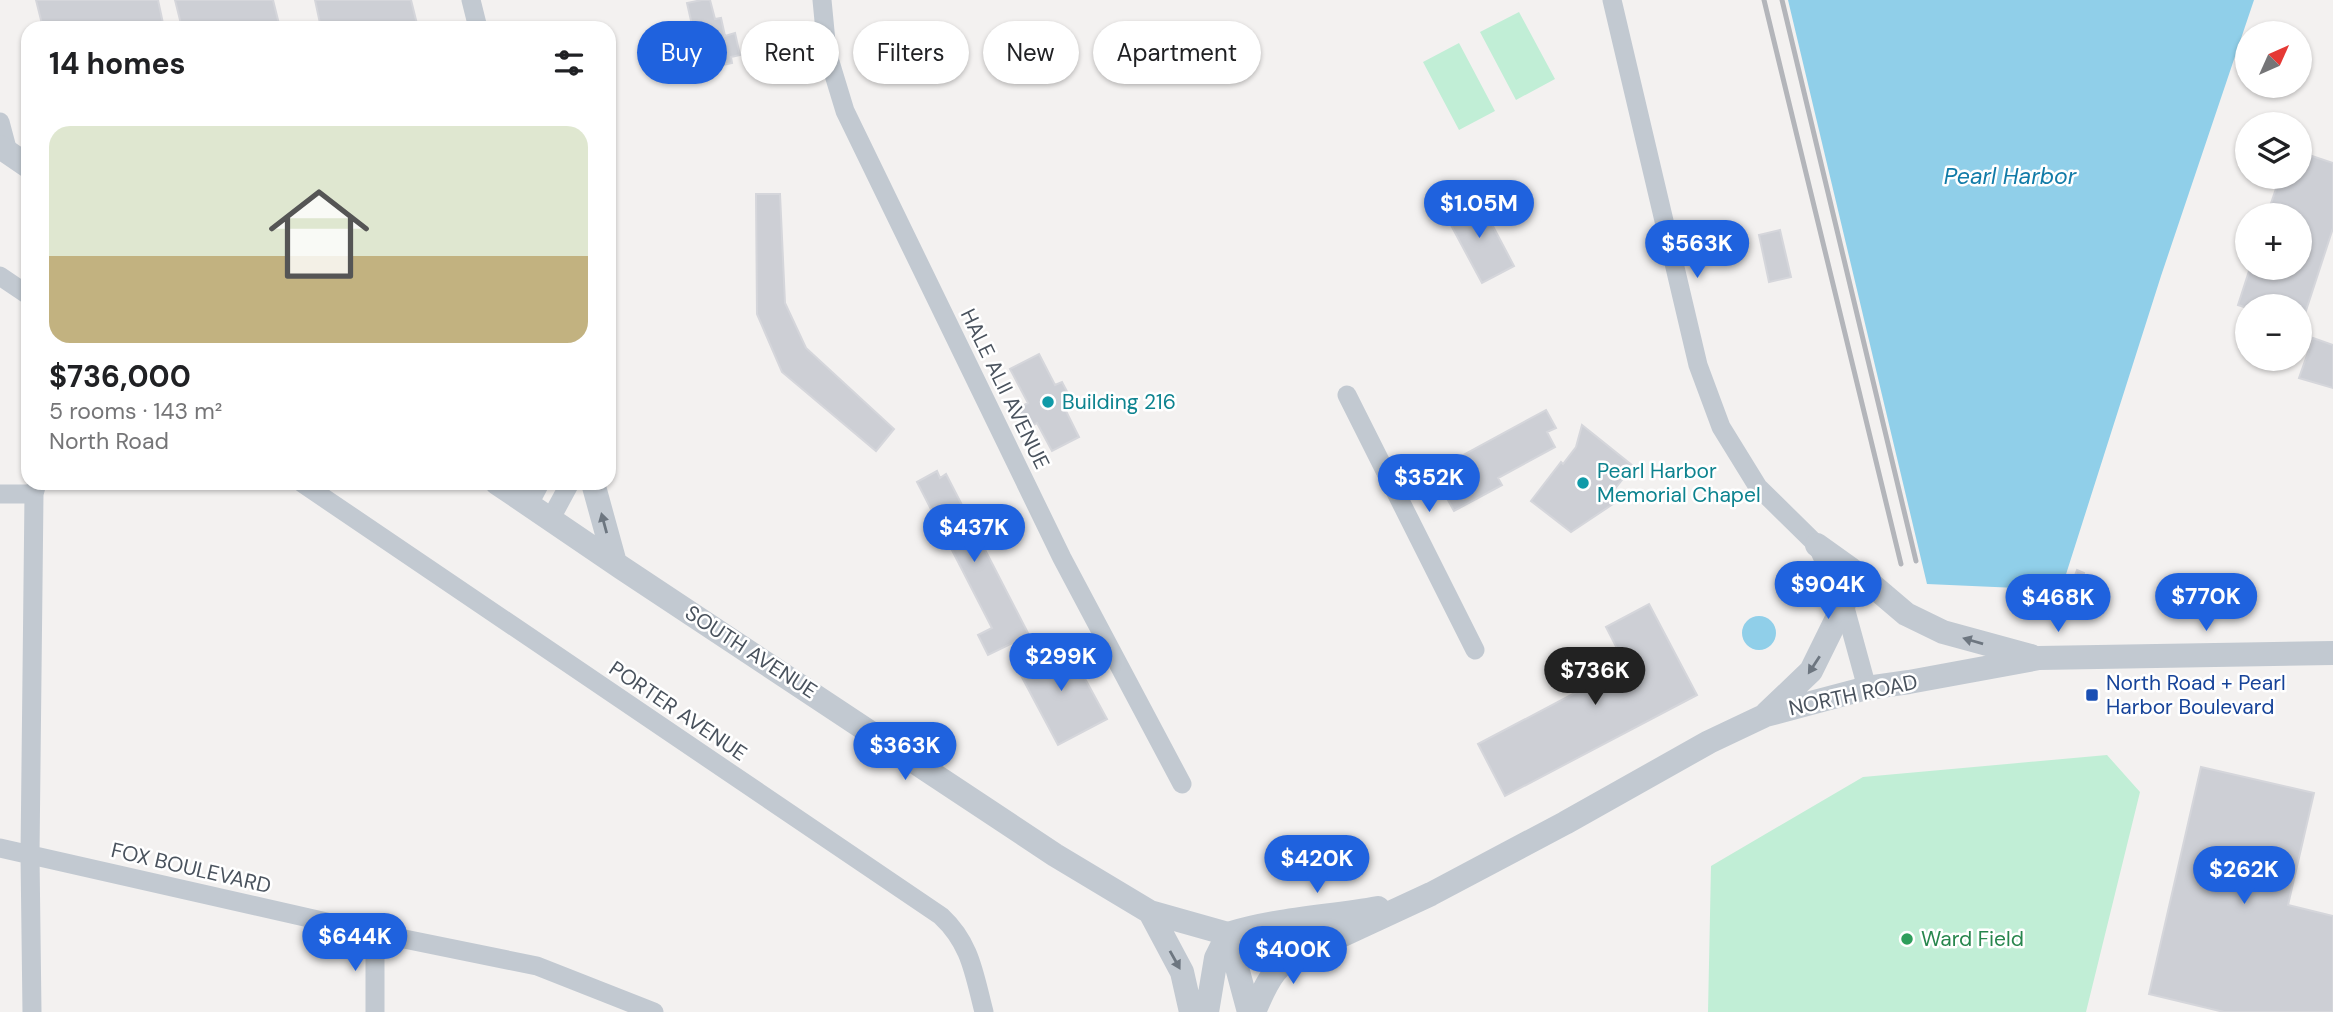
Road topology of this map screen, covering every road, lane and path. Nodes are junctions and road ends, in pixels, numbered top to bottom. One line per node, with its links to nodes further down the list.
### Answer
1 (471, 0): 4 (street)
2 (822, 0): 26 (street, HALE ALII AVENUE)
3 (1612, 0): 18 (street)
4 (476, 21)
5 (0, 122): 6 (street)
6 (12, 155)
7 (0, 276): 8 (street)
8 (21, 290)
9 (1347, 395): 21 (street)
10 (24, 490): 15 (street)
11 (36, 490): 28 (street)
12 (312, 490): 37 (street, PORTER AVENUE)
13 (566, 490): 17 (street)
14 (595, 490): 19 (street, one-way to 14)
15 (0, 494)
16 (534, 494): 17 (street, SOUTH AVENUE)
17 (550, 520): 19 (street, SOUTH AVENUE)
18 (1817, 545): 20 (street); 23 (street, one-way to 18)
19 (615, 563): 30 (street, SOUTH AVENUE)
20 (1844, 604): 24 (street); 25 (street, one-way to 25)
21 (1475, 650)
22 (2333, 653): 23 (street, NORTH ROAD)
23 (2039, 658): 24 (street, NORTH ROAD)
24 (1867, 688): 25 (street, NORTH ROAD)
25 (1766, 715): 29 (street, NORTH ROAD)
26 (1182, 784)
27 (0, 848): 28 (street, FOX BOULEVARD)
28 (30, 855): 31 (street, FOX BOULEVARD); 34 (street)
29 (1418, 900): 32 (street, NORTH ROAD); 33 (street, NORTH ROAD)
30 (1150, 912): 32 (street, SOUTH AVENUE); 38 (street, one-way to 38)
31 (375, 933): 35 (street); 36 (street, FOX BOULEVARD)
32 (1228, 934): 33 (street, NORTH ROAD); 39 (street); 40 (street)
33 (1313, 944): 41 (street)
34 (32, 1012)
35 (374, 1012)
36 (654, 1012)
37 (984, 1012)
38 (1191, 1012)
39 (1208, 1012)
40 (1248, 1012)
41 (1254, 1012)

